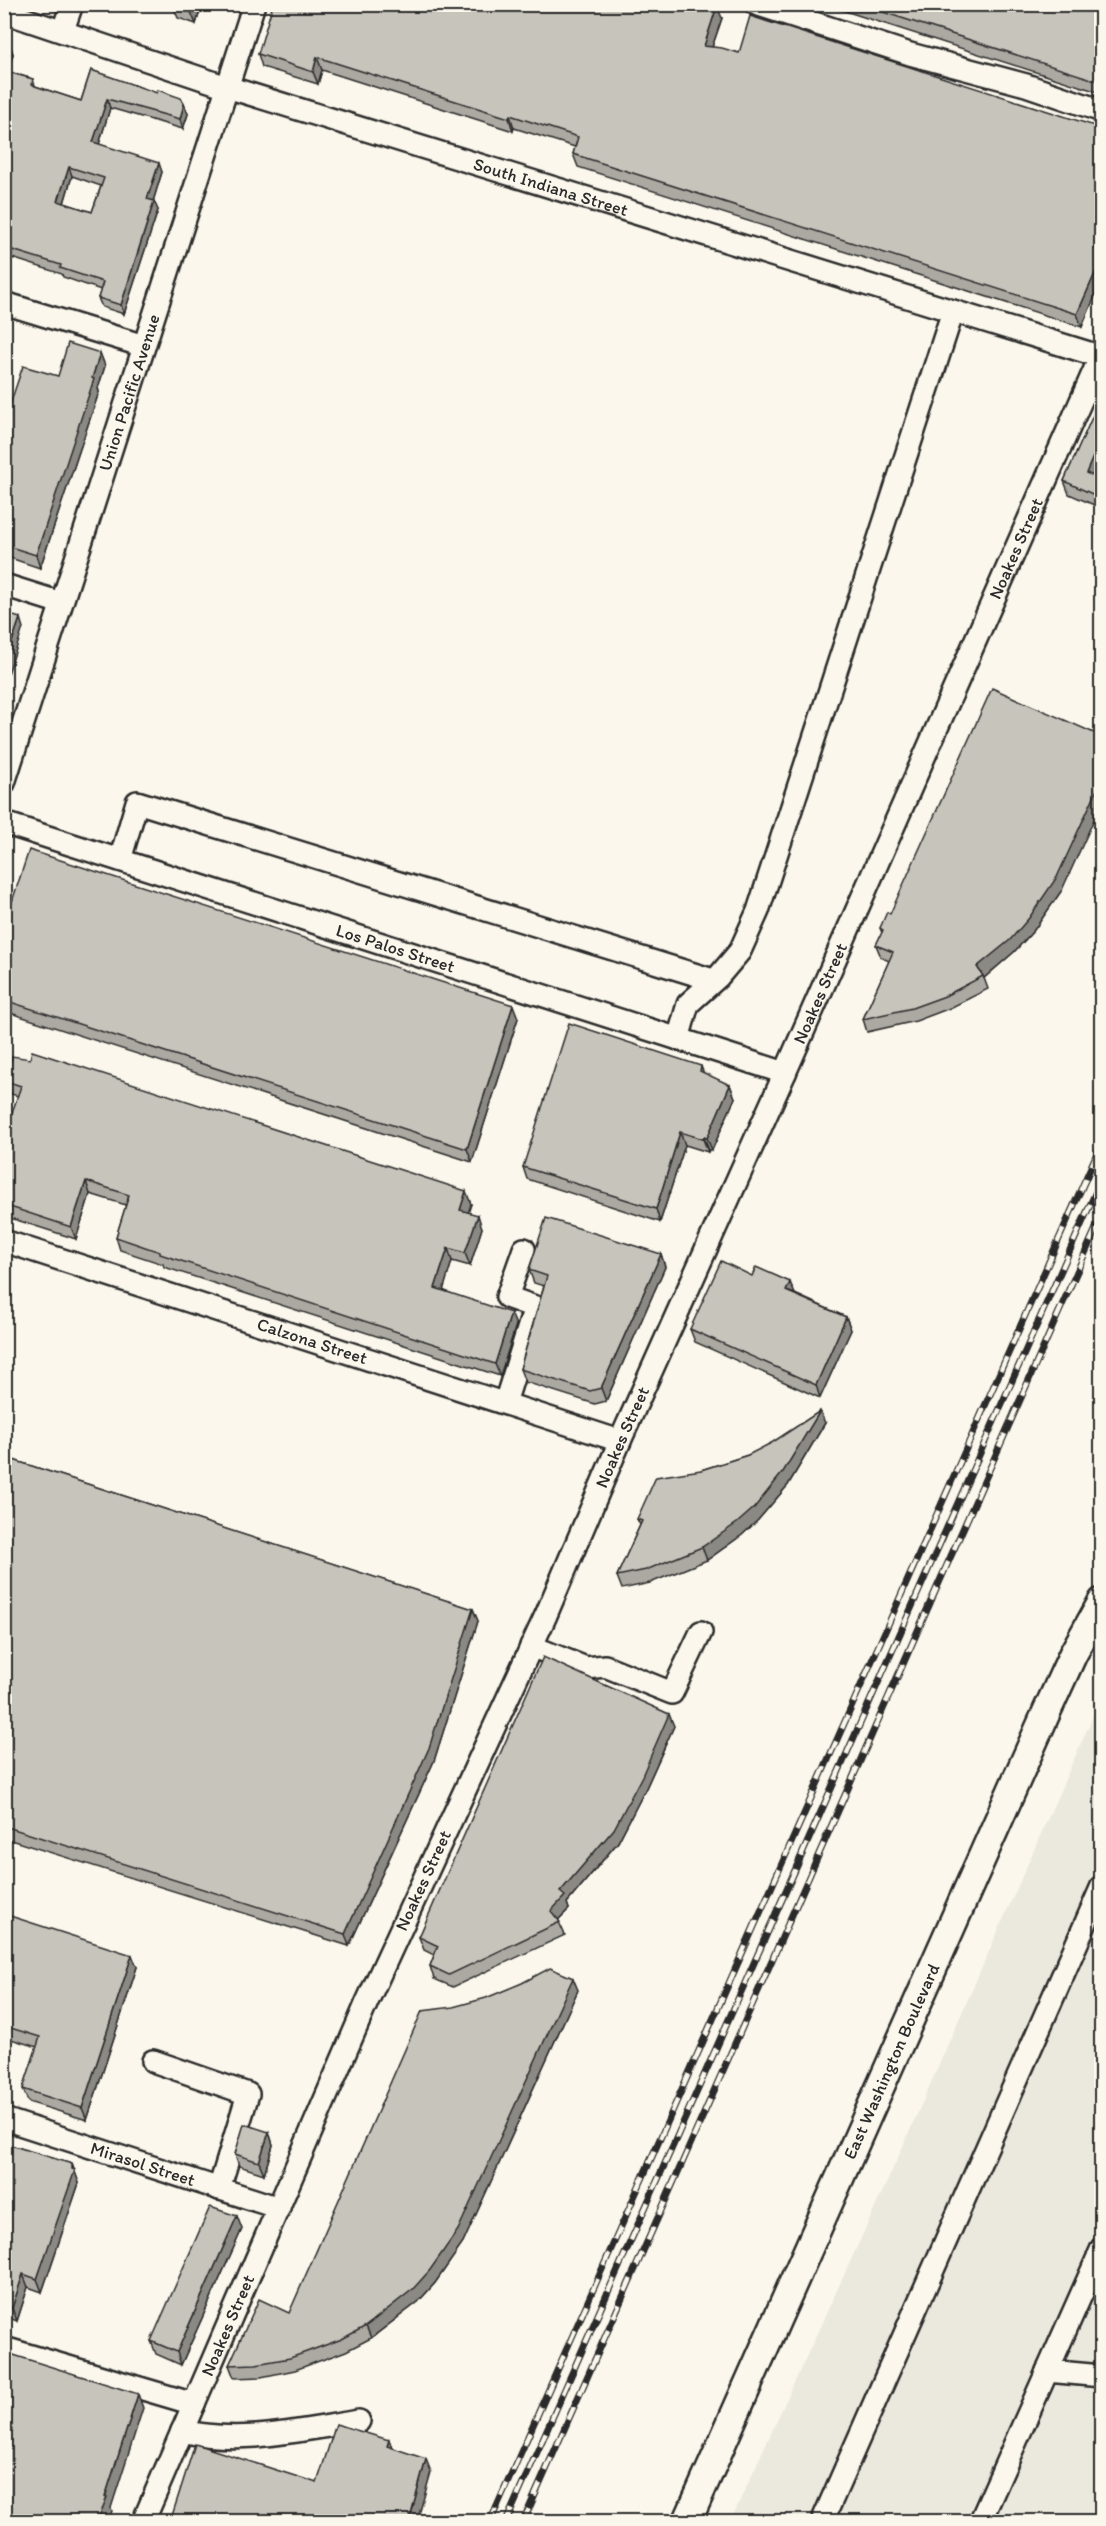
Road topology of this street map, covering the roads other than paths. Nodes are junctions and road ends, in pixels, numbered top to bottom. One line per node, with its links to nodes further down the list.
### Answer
1 (72, 4): 5 (street)
2 (254, 4): 6 (street, Union Pacific Avenue)
3 (756, 4): 7 (street)
4 (4, 12): 5 (street, South Indiana Street)
5 (63, 30): 6 (street, South Indiana Street)
6 (227, 87): 9 (street, South Indiana Street); 10 (street, Union Pacific Avenue)
7 (1101, 111)
8 (4, 303): 10 (street)
9 (953, 311): 11 (street, South Indiana Street); 17 (street)
10 (144, 346): 13 (street, Union Pacific Avenue)
11 (1101, 356): 19 (street, Noakes Street)
12 (4, 585): 13 (street)
13 (61, 603): 14 (street, Union Pacific Avenue)
14 (4, 783)
15 (4, 823): 16 (street, Los Palos Street)
16 (120, 860): 17 (street); 18 (street, Los Palos Street)
17 (713, 980): 18 (street)
18 (678, 1039): 19 (street, Los Palos Street)
19 (785, 1073): 23 (street, Noakes Street)
20 (4, 1241): 22 (street, Calzona Street)
21 (524, 1249): 22 (street)
22 (505, 1403): 23 (street, Calzona Street)
23 (620, 1441): 26 (street, Noakes Street)
24 (1101, 1602): 40 (main road, East Washington Boulevard)
25 (701, 1632): 26 (street)
26 (531, 1646): 31 (street, Noakes Street)
27 (1101, 1886): 41 (street)
28 (153, 2061): 30 (street)
29 (4, 2120): 30 (street, Mirasol Street)
30 (219, 2189): 31 (street, Mirasol Street)
31 (279, 2208): 36 (street, Noakes Street)
32 (1101, 2248): 34 (street)
33 (4, 2348): 36 (street)
34 (1047, 2371): 35 (street); 42 (street)
35 (1101, 2376)
36 (194, 2404): 38 (street, Noakes Street)
37 (359, 2421): 38 (street)
38 (182, 2431): 39 (street, Noakes Street)
39 (143, 2522)
40 (687, 2522)
41 (822, 2522)
42 (980, 2522)

